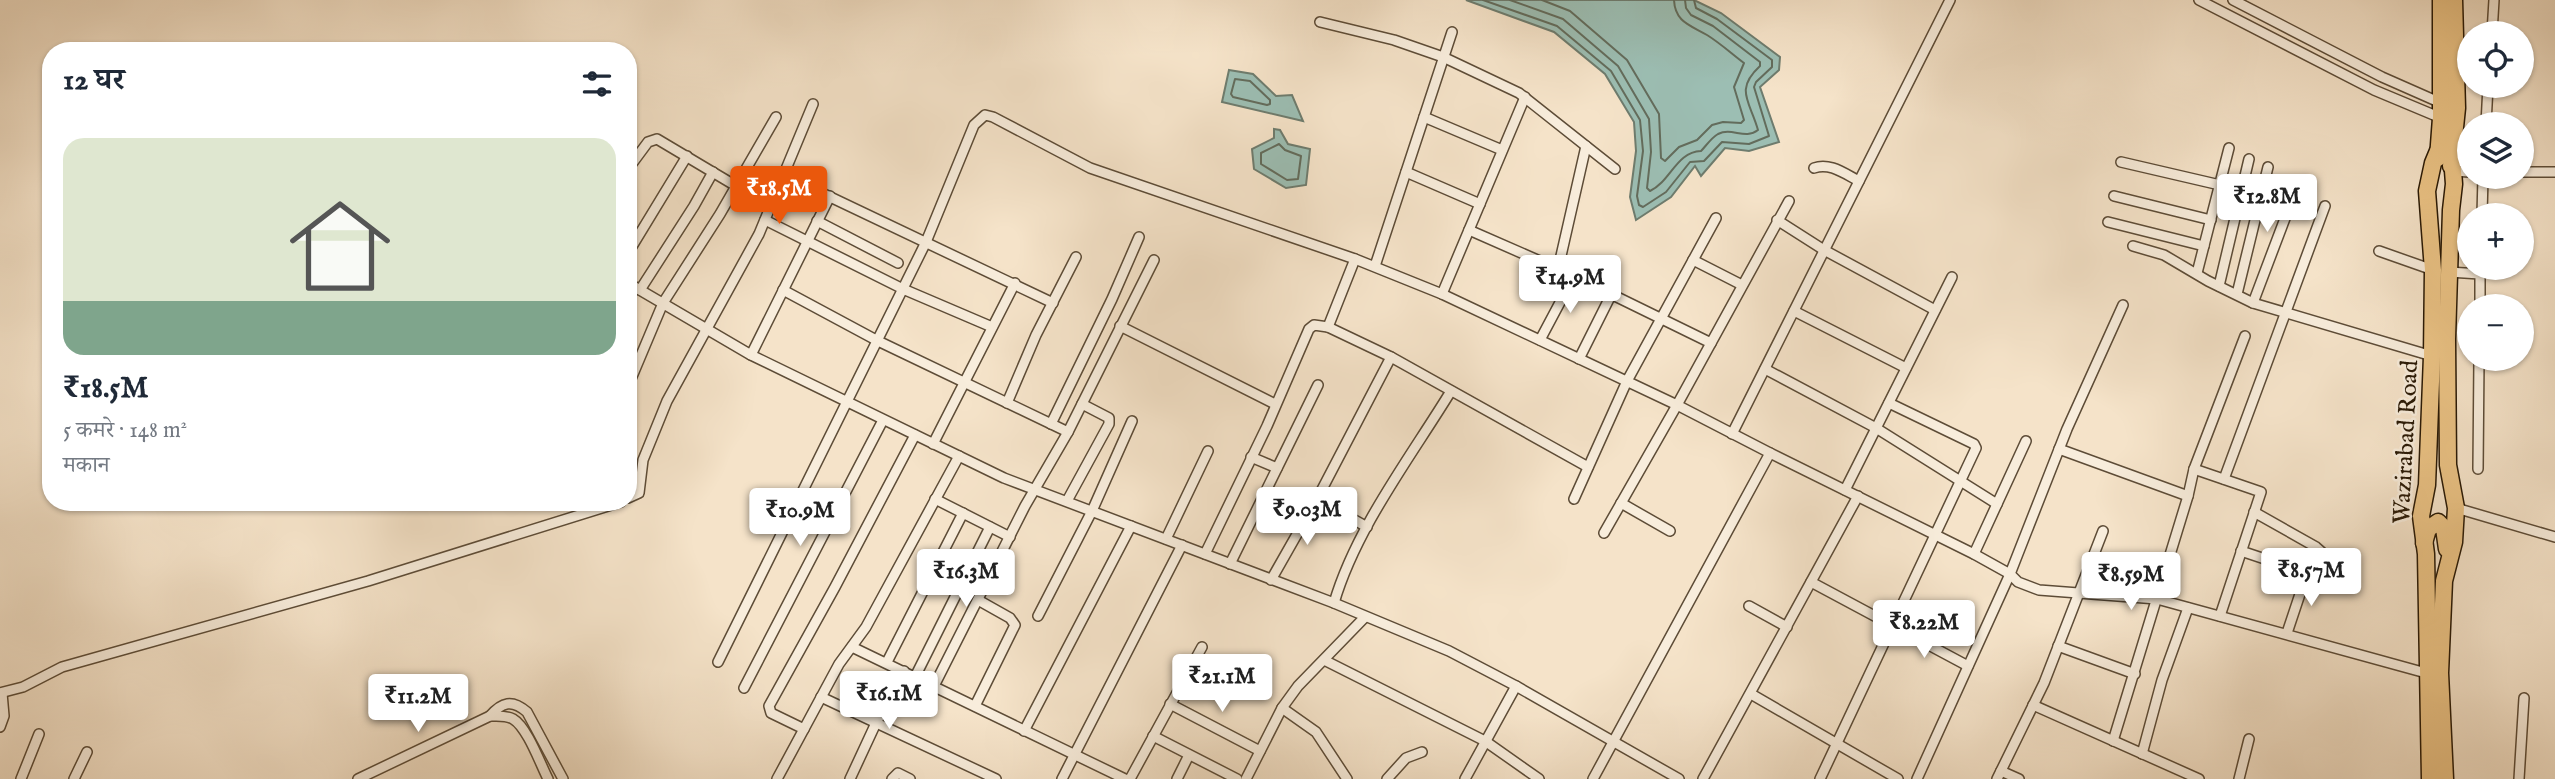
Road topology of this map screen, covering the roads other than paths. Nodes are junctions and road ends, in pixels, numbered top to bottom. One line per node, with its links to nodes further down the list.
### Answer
1 (1950, 0): 31 (street)
2 (2199, 0): 12 (street)
3 (2233, 0): 12 (street)
4 (2494, 0): 6 (street)
5 (2444, 1): 12 (highway, Wazirabad Road); 22 (highway, Wazirabad Road)
6 (2493, 21)
7 (1320, 22): 9 (street)
8 (1452, 32): 9 (street)
9 (1443, 57): 10 (street); 14 (street)
10 (1525, 97): 15 (street); 17 (street)
11 (813, 104): 30 (street)
12 (2441, 111): 22 (highway, Wazirabad Road)
13 (776, 117): 34 (street)
14 (1423, 117): 17 (street); 27 (street)
15 (1586, 146): 25 (street); 61 (street)
16 (2229, 148): 33 (street)
17 (1502, 150): 38 (street)
18 (637, 156): 19 (street)
19 (687, 156): 26 (street); 48 (street)
20 (2249, 159): 69 (street)
21 (2121, 162): 33 (street)
22 (2453, 163): 62 (highway, Wazirabad Road); 62 (highway, Wazirabad Road)
23 (1814, 167): 31 (street)
24 (2269, 167): 74 (street)
25 (1615, 169)
26 (713, 172): 34 (street); 72 (street)
27 (1405, 172): 38 (street); 60 (street)
28 (2534, 172): 29 (street)
29 (2555, 172)
30 (784, 175): 35 (street); 41 (street)
31 (1859, 181): 53 (street)
32 (2298, 184): 79 (street)
33 (2220, 185): 43 (street)
34 (736, 186): 77 (street)
35 (830, 196): 44 (street); 50 (street)
36 (2114, 196): 43 (street)
37 (1789, 201): 42 (street)
38 (1480, 204): 46 (street)
39 (2325, 206): 83 (street)
40 (1716, 218): 58 (street)
41 (765, 220): 49 (street); 88 (street)
42 (1777, 220): 53 (street); 68 (street)
43 (2211, 220): 52 (street)
44 (817, 221): 49 (street); 59 (street)
45 (2108, 222): 52 (street)
46 (1469, 230): 61 (street); 75 (street)
47 (1139, 237): 113 (street)
48 (637, 238)
49 (806, 241): 71 (street); 73 (street)
50 (926, 242): 56 (street); 67 (street); 71 (street)
51 (2133, 246): 64 (street)
52 (2204, 246): 64 (street)
53 (1824, 250): 81 (street); 82 (street)
54 (2379, 251): 62 (street)
55 (1076, 257): 78 (street)
56 (1355, 259): 60 (street); 87 (street)
57 (1154, 260): 85 (street)
58 (1693, 260): 68 (street); 84 (street)
59 (898, 263)
60 (1375, 266): 75 (street)
61 (1558, 269): 65 (street)
62 (2441, 271): 63 (street); 94 (highway, Wazirabad Road); 142 (highway, Wazirabad Road)
63 (2457, 271)
64 (2197, 273): 69 (street)
65 (1574, 276): 76 (street); 91 (street)
66 (1952, 277): 81 (street)
67 (1015, 283): 78 (street); 86 (street)
68 (1742, 285): 92 (street)
69 (2219, 286): 74 (street)
70 (637, 288): 72 (street)
71 (903, 289): 86 (street); 90 (street)
72 (640, 290): 77 (street)
73 (783, 290): 90 (street); 93 (street)
74 (2237, 294): 79 (street)
75 (1442, 295): 91 (street)
76 (1611, 295): 84 (street); 96 (street)
77 (663, 303): 88 (street); 97 (street)
78 (1053, 303): 106 (street)
79 (2253, 303): 83 (street)
80 (2123, 305): 120 (street)
81 (1935, 310): 98 (street)
82 (1794, 311): 98 (street); 99 (street)
83 (2286, 313): 94 (street); 129 (street)
84 (1662, 318): 92 (street); 101 (street)
85 (1120, 326): 108 (street); 109 (street)
86 (992, 327): 102 (street)
87 (1328, 327): 95 (street); 109 (street)
88 (706, 328): 93 (street); 133 (street)
89 (2245, 336): 127 (street)
90 (878, 341): 102 (street); 105 (street)
91 (1540, 341): 96 (street)
92 (1711, 343): 110 (street)
93 (751, 355): 105 (street)
94 (2432, 356): 157 (highway, Wazirabad Road)
95 (1391, 357): 104 (street); 137 (street)
96 (1579, 359): 101 (street)
97 (637, 365)
98 (1906, 368): 107 (street)
99 (1765, 369): 114 (street); 116 (street)
100 (2479, 371): 128 (street)
101 (1627, 381): 110 (street); 125 (street)
102 (964, 382): 106 (street); 119 (street)
103 (1318, 385): 126 (street)
104 (1451, 391): 125 (street); 149 (street)
105 (847, 403): 111 (street); 184 (street)
106 (1007, 403): 113 (street)
107 (1888, 403): 114 (street); 130 (street)
108 (1082, 404): 115 (street); 139 (street)
109 (1275, 404): 124 (street)
110 (1677, 405): 116 (street); 140 (street)
111 (883, 420): 117 (street); 193 (street)
112 (1132, 421): 144 (street)
113 (1051, 424): 115 (street)
114 (1876, 428): 130 (street); 132 (street)
115 (1068, 432): 131 (street)
116 (1732, 434): 122 (street)
117 (915, 435): 119 (street); 207 (street)
118 (2026, 441): 141 (street)
119 (933, 444): 123 (street)
120 (2059, 449): 135 (street); 165 (street)
121 (1208, 451): 156 (street)
122 (1770, 453): 132 (street); 214 (street)
123 (959, 456): 131 (street); 136 (street)
124 (1251, 457): 126 (street); 160 (street)
125 (1588, 467): 138 (street)
126 (1277, 468): 163 (street)
127 (2194, 469): 129 (street); 135 (street)
128 (2478, 469)
129 (2224, 479): 145 (street)
130 (1960, 482): 141 (street); 154 (street)
131 (1037, 490): 139 (street); 153 (street)
132 (1845, 490): 134 (street)
133 (637, 493)
134 (1858, 496): 154 (street); 167 (street)
135 (2189, 496): 169 (street)
136 (934, 499): 146 (street); 181 (street)
137 (1317, 499): 149 (street); 166 (street)
138 (1574, 499)
139 (1067, 502): 144 (street)
140 (1621, 503): 150 (street); 152 (street)
141 (1997, 504): 161 (street)
142 (2456, 508): 155 (street); 162 (highway, Wazirabad Road)
143 (592, 511): 194 (street)
144 (1092, 511): 147 (street); 174 (street)
145 (2254, 512): 159 (street); 164 (street)
146 (963, 513): 148 (street); 185 (street)
147 (1131, 526): 156 (street); 208 (street)
148 (990, 527): 153 (street); 190 (street)
149 (1367, 527): 171 (street)
150 (1670, 531)
151 (2103, 531): 168 (street)
152 (1604, 533)
153 (1010, 537): 170 (street)
154 (1936, 537): 161 (street); 178 (street)
155 (2555, 537)
156 (1166, 539): 158 (street)
157 (2424, 542): 162 (highway); 188 (highway, Wazirabad Road)
158 (1182, 545): 160 (street); 219 (street)
159 (2241, 551): 164 (street); 175 (street)
160 (1205, 554): 163 (street)
161 (1974, 554): 165 (street)
162 (2449, 558): 252 (highway, Wazirabad Road)
163 (1230, 564): 166 (street)
164 (2307, 573): 179 (street)
165 (2010, 574): 168 (street); 186 (street)
166 (1271, 580): 171 (street)
167 (1811, 582): 177 (street); 178 (street)
168 (2078, 595): 169 (street); 180 (street)
169 (2157, 599): 173 (street); 189 (street)
170 (978, 600): 191 (street); 201 (street)
171 (1334, 603): 176 (street)
172 (1749, 606): 177 (street)
173 (2188, 608): 175 (street); 220 (street)
174 (1038, 616)
175 (2220, 616): 179 (street)
176 (1365, 617): 183 (street); 192 (street)
177 (1787, 627): 195 (street)
178 (1893, 628): 186 (street); 215 (street)
179 (2287, 633): 188 (street)
180 (2058, 646): 189 (street); 200 (street)
181 (852, 647): 185 (street); 196 (street)
182 (1202, 647): 198 (street)
183 (1324, 660): 202 (street); 212 (street)
184 (718, 662)
185 (887, 663): 187 (street)
186 (1968, 667): 247 (street)
187 (904, 671): 190 (street); 205 (street)
188 (2426, 673): 251 (highway, Wazirabad Road)
189 (2134, 674): 213 (street)
190 (915, 677): 191 (street)
191 (934, 685): 201 (street)
192 (1516, 686): 212 (street); 214 (street)
193 (744, 688)
194 (1, 693): 206 (street)
195 (1751, 694): 215 (street); 244 (street)
196 (821, 697): 205 (street); 207 (street)
197 (2524, 698): 253 (street)
198 (1170, 704): 210 (street); 216 (street)
199 (519, 705): 203 (street); 204 (street); 227 (street)
200 (2033, 705): 213 (street); 222 (street)
201 (975, 706): 208 (street)
202 (1282, 708): 216 (street); 238 (street)
203 (490, 716): 204 (street); 225 (street)
204 (516, 721): 226 (street)
205 (876, 723): 229 (street); 232 (street)
206 (0, 727)
207 (804, 729): 228 (street)
208 (1024, 731): 219 (street)
209 (39, 734): 223 (street)
210 (1153, 736): 221 (street); 234 (street)
211 (2249, 739): 250 (street)
212 (1485, 741): 240 (street); 241 (street)
213 (2113, 741): 220 (street)
214 (1614, 743): 242 (street); 243 (street)
215 (1837, 744): 245 (street); 246 (street)
216 (1260, 751): 237 (street)
217 (88, 752): 224 (street)
218 (1422, 752): 239 (street)
219 (1075, 754): 233 (street); 234 (street)
220 (2142, 754): 249 (street)
221 (1189, 755): 235 (street); 236 (street)
222 (1999, 775): 248 (street)
223 (21, 779)
224 (75, 779)
225 (358, 779)
226 (548, 779)
227 (563, 779)
228 (777, 779)
229 (850, 779)
230 (892, 779): 231 (street)
231 (910, 779)
232 (996, 779)
233 (1062, 779)
234 (1128, 779)
235 (1177, 779)
236 (1237, 779)
237 (1246, 779)
238 (1347, 779)
239 (1387, 779)
240 (1465, 779)
241 (1539, 779)
242 (1593, 779)
243 (1679, 779)
244 (1703, 779)
245 (1820, 779)
246 (1898, 779)
247 (1917, 779)
248 (2019, 779)
249 (2199, 779)
250 (2239, 779)
251 (2430, 779)
252 (2445, 779)
253 (2519, 779)

